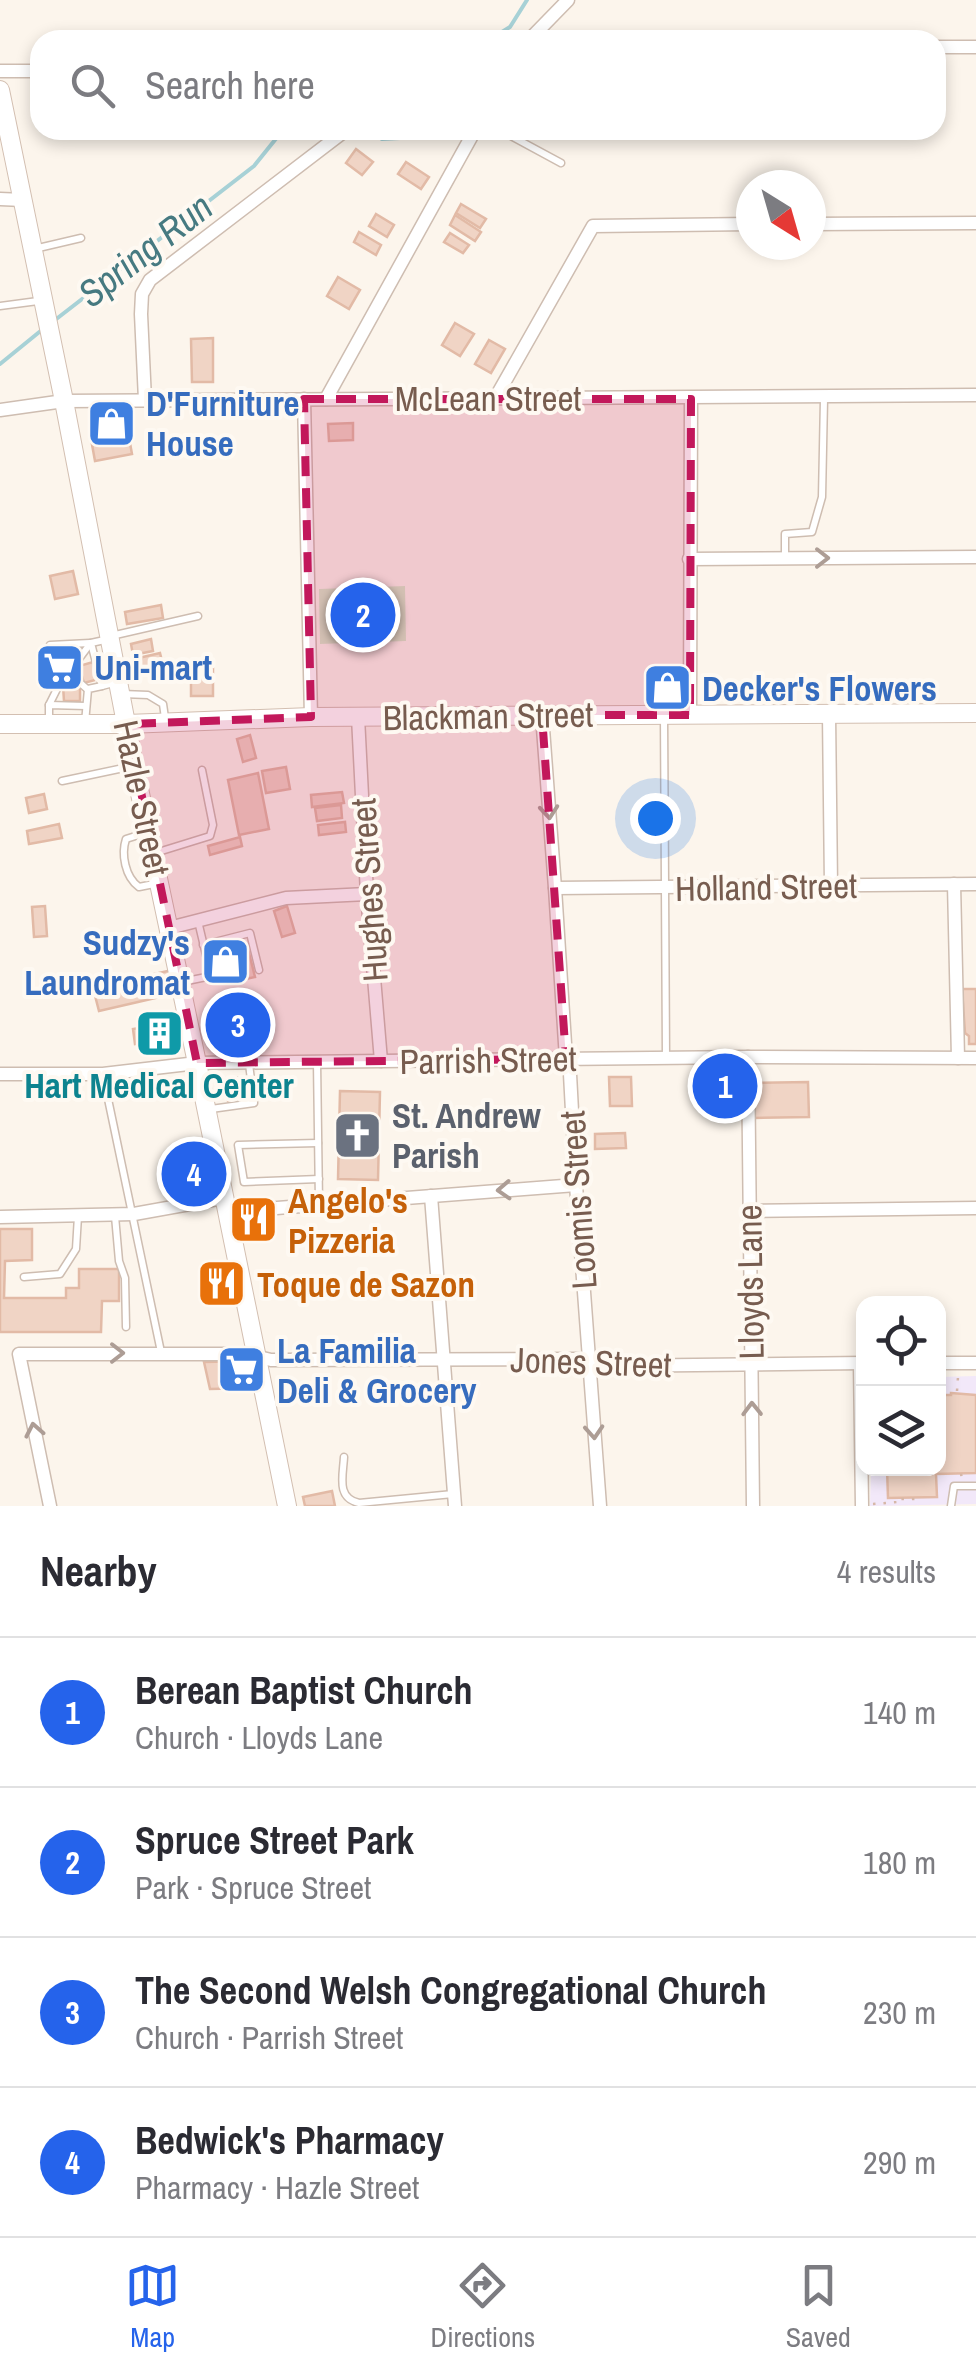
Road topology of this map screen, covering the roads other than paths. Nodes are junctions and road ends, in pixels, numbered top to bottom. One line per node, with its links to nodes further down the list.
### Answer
1 (568, 0): 2 (street)
2 (539, 30)
3 (946, 47): 4 (street)
4 (976, 47)
5 (0, 70): 6 (street)
6 (30, 71)
7 (0, 90): 13 (main road, Hazle Street)
8 (333, 140): 27 (street)
9 (469, 140): 23 (street)
10 (518, 140): 11 (lane)
11 (561, 163)
12 (0, 200): 13 (street)
13 (23, 200): 18 (main road, Hazle Street)
14 (976, 223): 16 (street)
15 (736, 224): 22 (street)
16 (826, 224)
17 (81, 238): 18 (lane)
18 (33, 249): 20 (main road, Hazle Street)
19 (0, 306): 20 (lane)
20 (45, 309): 28 (main road, Hazle Street)
21 (976, 396): 24 (street, McLean Street)
22 (496, 397): 23 (street, McLean Street); 26 (street, McLean Street)
23 (326, 398): 25 (street, McLean Street)
24 (824, 398): 26 (street, McLean Street); 31 (lane)
25 (304, 399): 27 (street, McLean Street); 47 (street)
26 (690, 399): 32 (street)
27 (145, 400): 28 (street, McLean Street)
28 (64, 402): 29 (street, McLean Street); 34 (main road, Hazle Street)
29 (0, 410)
30 (976, 557): 31 (street, one-way to 30)
31 (785, 559): 32 (street)
32 (689, 560): 46 (street)
33 (198, 616): 34 (lane)
34 (110, 638): 35 (lane); 38 (main road, Hazle Street)
35 (91, 643): 36 (lane); 37 (lane); 38 (lane)
36 (50, 644)
37 (69, 673): 39 (lane); 40 (lane)
38 (114, 687): 39 (lane); 49 (lane); 52 (main road, Hazle Street)
39 (88, 689): 43 (lane)
40 (49, 704): 43 (lane); 51 (lane)
41 (976, 712): 42 (main road, Blackman Street)
42 (829, 714): 46 (main road, Blackman Street); 61 (street)
43 (85, 715): 51 (main road, Blackman Street); 52 (main road, Blackman Street)
44 (542, 715): 45 (main road, Blackman Street); 48 (main road, Blackman Street); 62 (street, Loomis Street, one-way to 62)
45 (664, 715): 46 (main road, Blackman Street); 63 (lane)
46 (690, 715)
47 (311, 717): 48 (main road, Blackman Street); 49 (main road, Blackman Street)
48 (358, 718): 64 (street, Hughes Street)
49 (165, 722): 52 (main road, Blackman Street)
50 (0, 724): 51 (main road, Blackman Street)
51 (49, 724)
52 (127, 724): 53 (main road, Hazle Street)
53 (134, 765): 55 (lane); 56 (main road, Hazle Street)
54 (202, 770): 57 (lane)
55 (62, 780)
56 (149, 832): 57 (main road, Hazle Street); 58 (lane)
57 (154, 853): 58 (main road, Hazle Street)
58 (160, 883): 66 (main road, Hazle Street)
59 (954, 884): 60 (street, Holland Street); 61 (street, Holland Street); 72 (street)
60 (976, 884)
61 (831, 886): 63 (street, Holland Street)
62 (556, 888): 63 (street, Holland Street); 70 (street, Loomis Street)
63 (666, 889): 74 (lane)
64 (367, 894): 65 (street); 77 (street, Hughes Street)
65 (198, 921): 66 (street); 67 (lane)
66 (169, 928): 69 (main road, Hazle Street)
67 (203, 944): 68 (lane); 69 (lane)
68 (259, 970)
69 (181, 982): 78 (main road, Hazle Street)
70 (566, 1058): 74 (street, Parrish Street); 77 (street, Parrish Street); 86 (street, Loomis Street)
71 (748, 1058): 72 (street, Parrish Street); 74 (street, Parrish Street); 91 (street, Lloyds Lane)
72 (958, 1058): 73 (street, Parrish Street)
73 (976, 1058)
74 (666, 1059)
75 (248, 1062): 76 (street, Parrish Street); 78 (street, Parrish Street); 81 (lane)
76 (317, 1062): 77 (street, Parrish Street); 84 (lane)
77 (380, 1062)
78 (198, 1063): 80 (street, Parrish Street); 83 (main road, Hazle Street)
79 (0, 1074): 80 (street, Parrish Street)
80 (103, 1074): 93 (lane)
81 (249, 1079): 82 (lane); 83 (lane)
82 (233, 1085)
83 (206, 1110): 88 (main road, Hazle Street)
84 (318, 1143): 85 (lane); 85 (lane)
85 (319, 1179): 89 (lane)
86 (576, 1184): 87 (street, one-way to 87); 100 (street, Loomis Street)
87 (432, 1196): 89 (street); 101 (street)
88 (224, 1204): 89 (street); 93 (street); 99 (main road, Hazle Street)
89 (320, 1204)
90 (976, 1208): 91 (street)
91 (749, 1211): 105 (street, Lloyds Lane)
92 (78, 1214): 94 (street); 95 (street); 96 (lane)
93 (134, 1214): 94 (street); 98 (lane)
94 (115, 1215): 97 (lane)
95 (0, 1216)
96 (24, 1277)
97 (126, 1328)
98 (162, 1353): 99 (street, Jones Street); 111 (street, Jones Street, one-way to 98)
99 (258, 1358): 101 (street, Jones Street); 112 (main road, Hazle Street)
100 (589, 1359): 101 (street, Jones Street); 105 (street, Jones Street); 113 (street, Loomis Street, one-way to 113)
101 (445, 1360): 109 (street)
102 (856, 1363): 105 (street, Jones Street)
103 (946, 1363): 104 (street)
104 (976, 1363)
105 (752, 1364): 114 (street, Lloyds Lane, one-way to 105)
106 (863, 1386): 110 (street)
107 (344, 1457): 109 (lane)
108 (976, 1486): 115 (lane)
109 (454, 1500)
110 (867, 1505)
111 (50, 1506)
112 (287, 1506)
113 (600, 1506)
114 (753, 1506)
115 (951, 1506)

